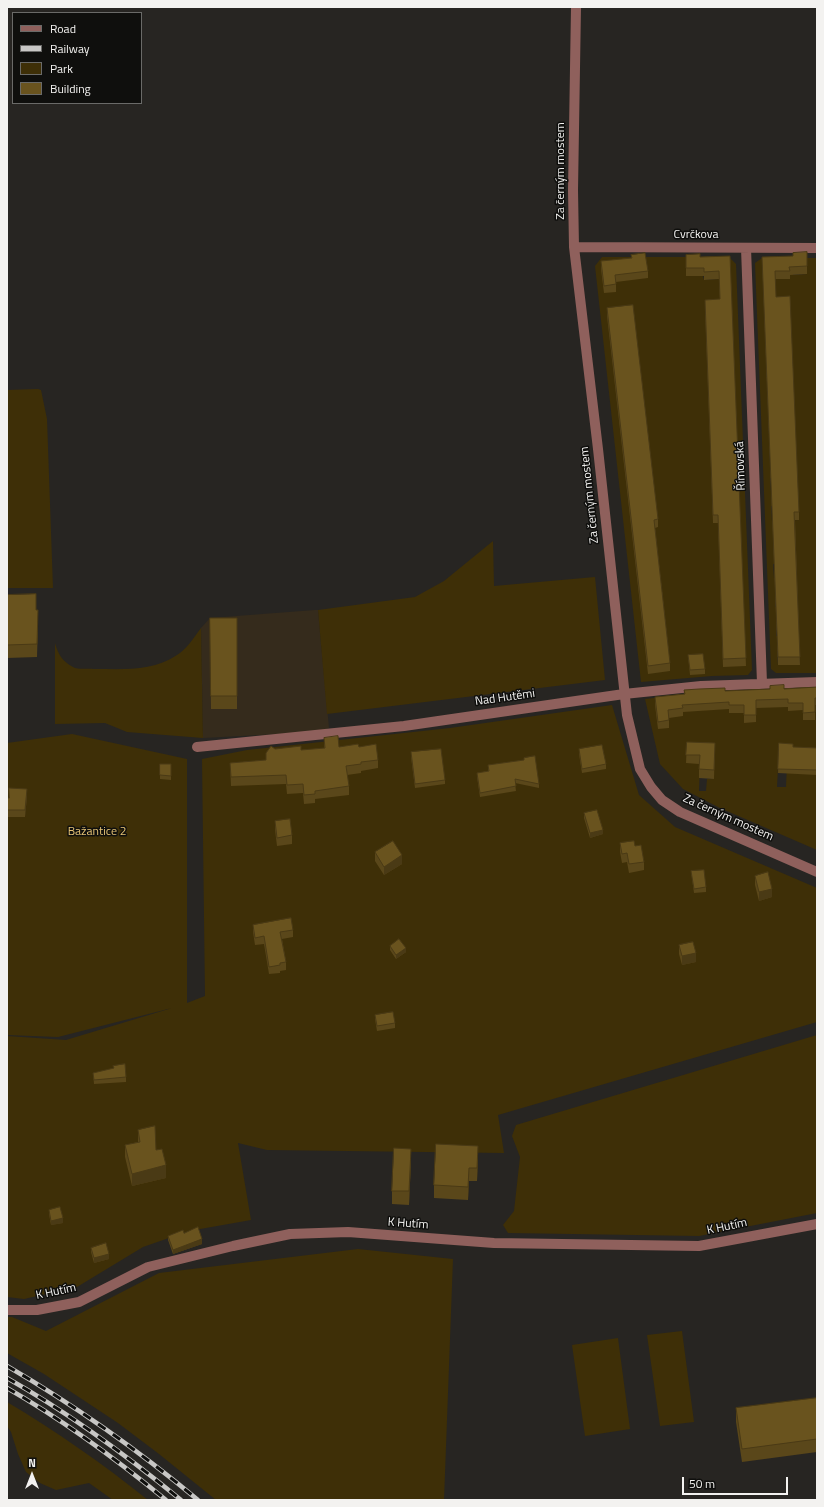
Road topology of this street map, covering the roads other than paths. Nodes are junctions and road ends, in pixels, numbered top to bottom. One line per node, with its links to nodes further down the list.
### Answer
1 (576, 7): 2 (street, Za černým mostem)
2 (574, 247): 3 (street, Cvrčkova); 7 (street, Za černým mostem)
3 (746, 248): 4 (street, Cvrčkova); 6 (street, Římovská)
4 (817, 248)
5 (817, 682): 6 (street, Nad Hutěmi)
6 (762, 683): 7 (street, Nad Hutěmi)
7 (624, 694): 8 (street, Nad Hutěmi); 9 (street, Za černým mostem)
8 (197, 747)
9 (817, 872)
10 (817, 1224): 11 (street, K Hutím)
11 (7, 1310)

